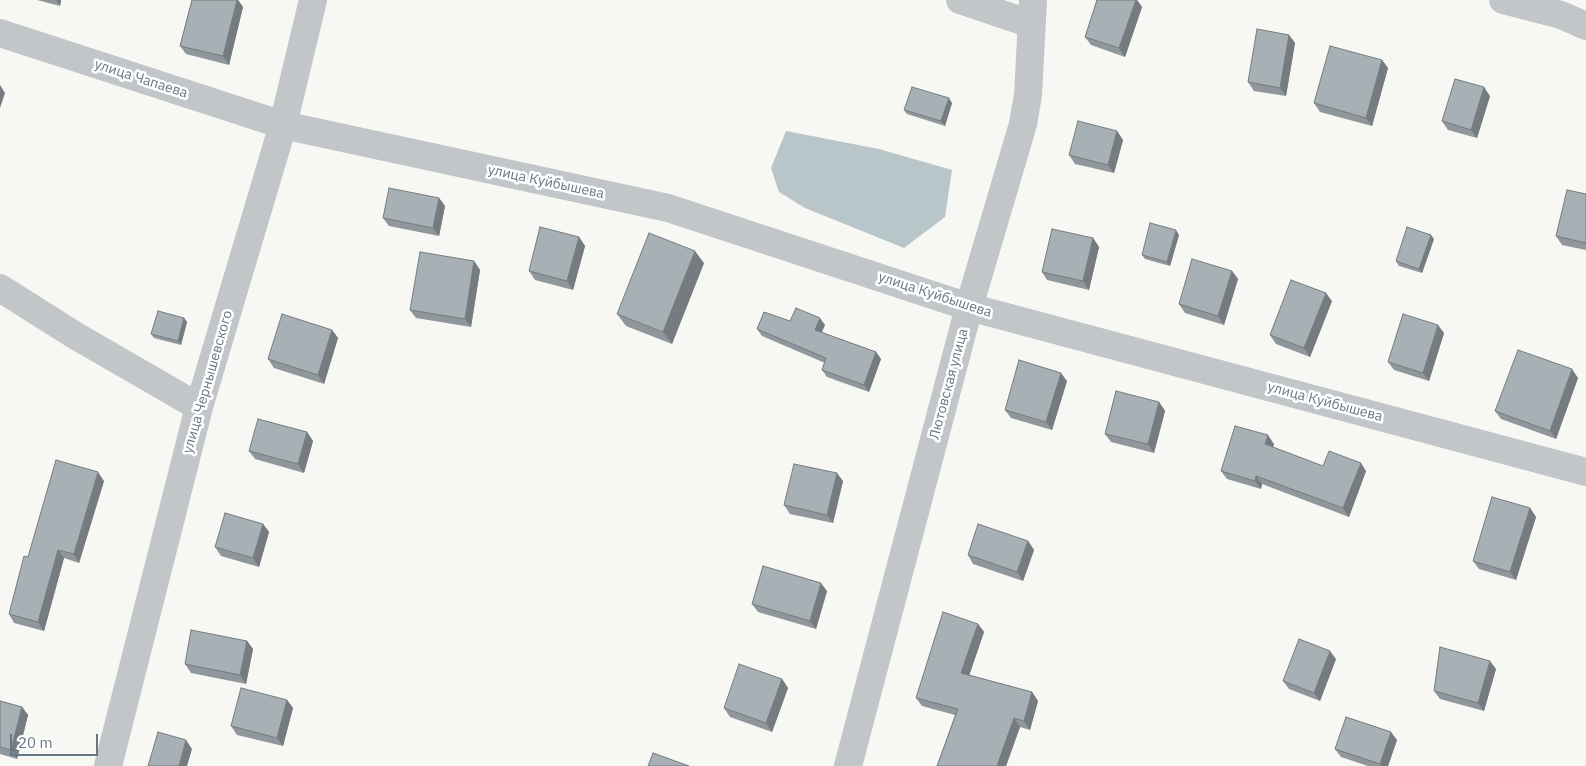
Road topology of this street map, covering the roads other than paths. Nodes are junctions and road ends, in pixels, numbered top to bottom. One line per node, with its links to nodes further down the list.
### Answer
1 (313, 0): 7 (street, улица Чернышевского)
2 (960, 0): 4 (street)
3 (1503, 0): 5 (street)
4 (1032, 12): 9 (street, Лютовская улица)
5 (1586, 26)
6 (0, 34): 7 (street, улица Чапаева)
7 (282, 125): 9 (street, улица Куйбышева); 10 (street, улица Чернышевского)
8 (0, 288): 10 (street)
9 (969, 307): 11 (street, улица Куйбышева); 13 (street, Лютовская улица)
10 (199, 407): 12 (street, улица Чернышевского)
11 (1586, 472)
12 (108, 766)
13 (848, 766)

